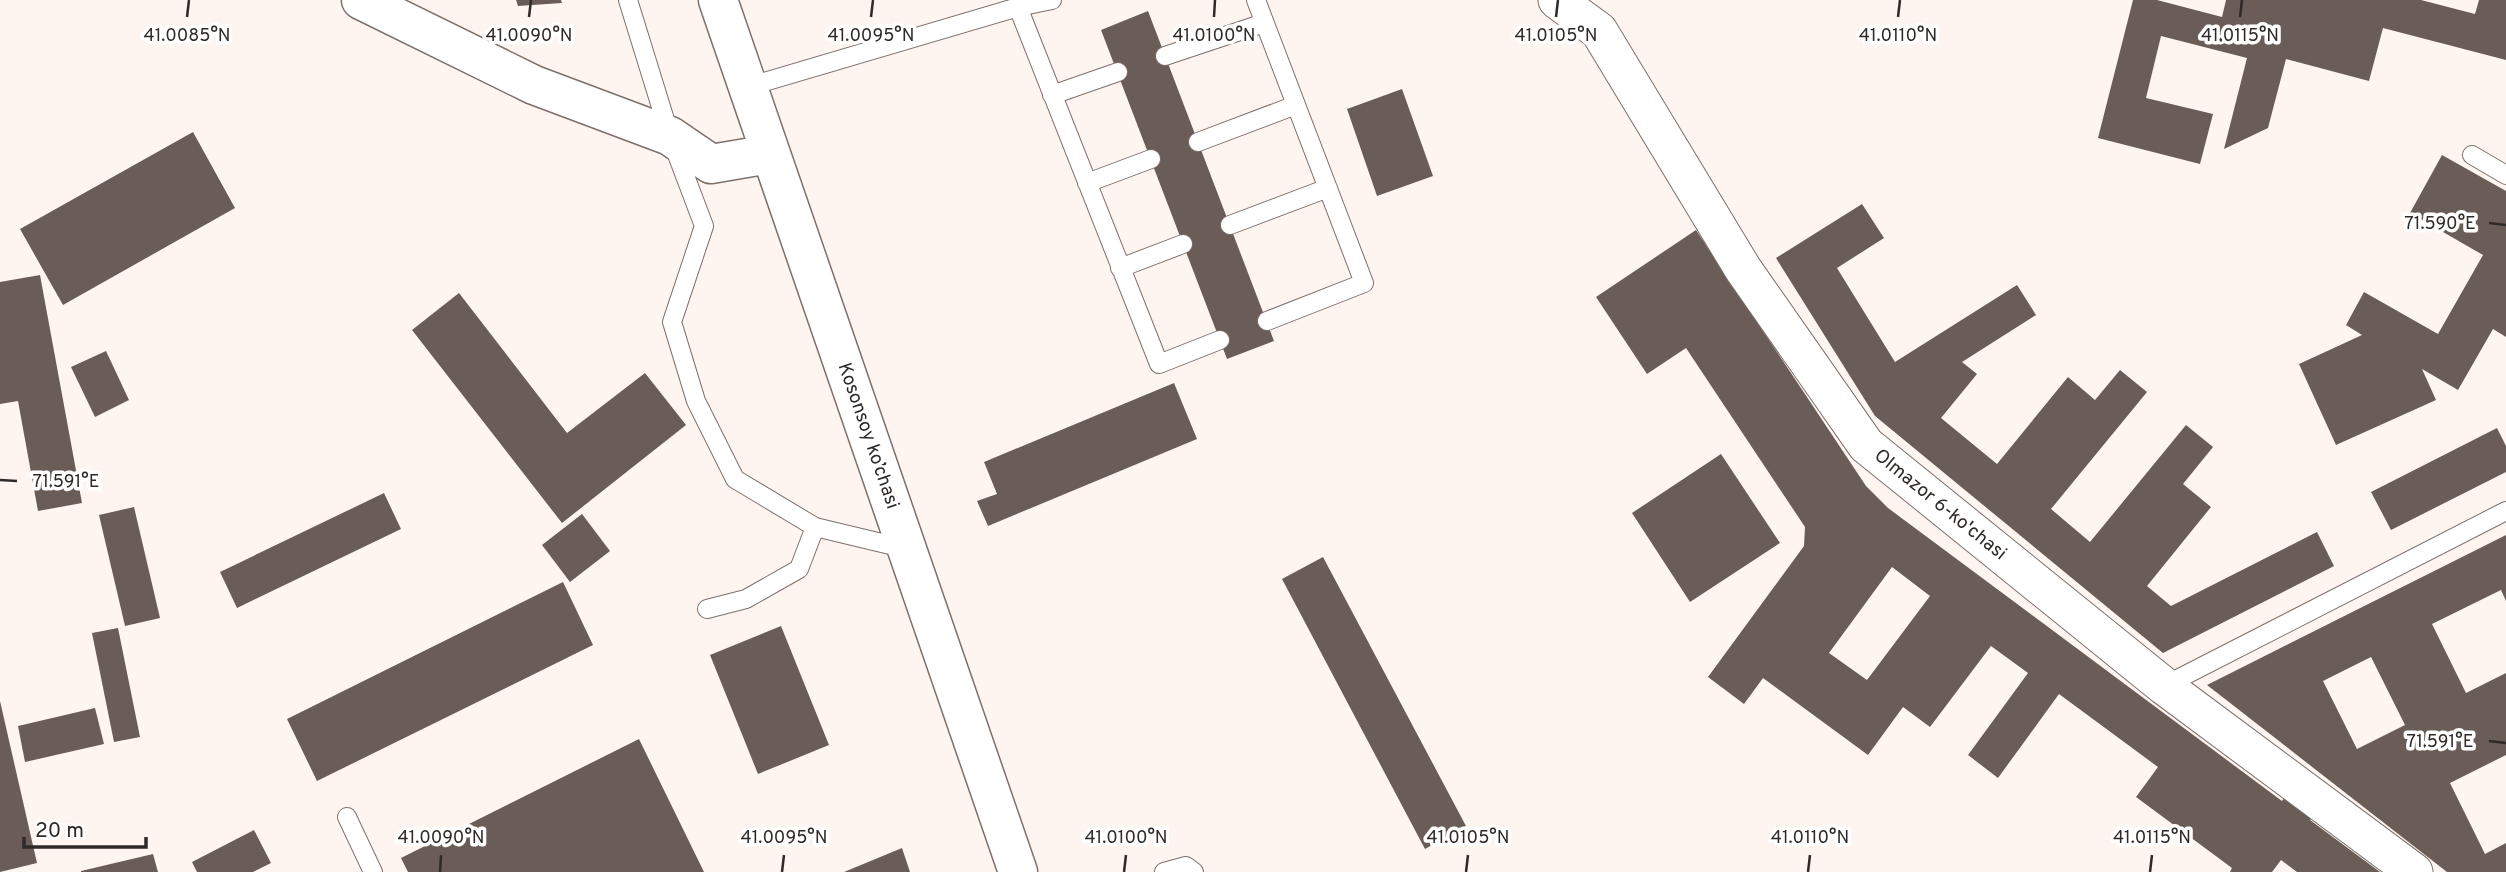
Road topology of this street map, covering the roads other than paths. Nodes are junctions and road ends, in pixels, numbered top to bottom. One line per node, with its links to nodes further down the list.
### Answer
1 (361, 0): 14 (main road)
2 (628, 0): 14 (lane)
3 (718, 0): 11 (main road, Kosonsoy ko’chasi)
4 (1052, 0): 7 (lane)
5 (1256, 0): 8 (lane)
6 (1557, 0): 31 (street, Olmazor 6-ko'chasi)
7 (1018, 8): 11 (lane); 12 (lane)
8 (1264, 23): 9 (lane); 13 (lane)
9 (1165, 56)
10 (1118, 72): 12 (lane)
11 (747, 87): 16 (main road, Kosonsoy ko’chasi)
12 (1052, 94): 20 (lane)
13 (1296, 105): 15 (lane); 21 (lane)
14 (670, 136): 16 (main road); 28 (lane)
15 (1198, 142)
16 (770, 154): 29 (main road, Kosonsoy ko’chasi)
17 (2472, 155): 19 (lane)
18 (1151, 159): 20 (lane)
19 (2506, 175)
20 (1087, 183): 24 (lane)
21 (1328, 188): 22 (lane); 25 (lane)
22 (1230, 225)
23 (1183, 244): 24 (lane)
24 (1120, 268): 26 (lane)
25 (1267, 321)
26 (1220, 340)
27 (2506, 511): 31 (lane)
28 (815, 527): 29 (lane); 30 (lane)
29 (907, 549): 34 (main road, Kosonsoy ko’chasi)
30 (707, 609)
31 (2164, 686): 37 (street, Olmazor 6-ko'chasi)
32 (347, 817): 33 (lane)
33 (373, 872)
34 (1018, 872)
35 (1164, 872): 36 (lane)
36 (1194, 872)
37 (2414, 872)

